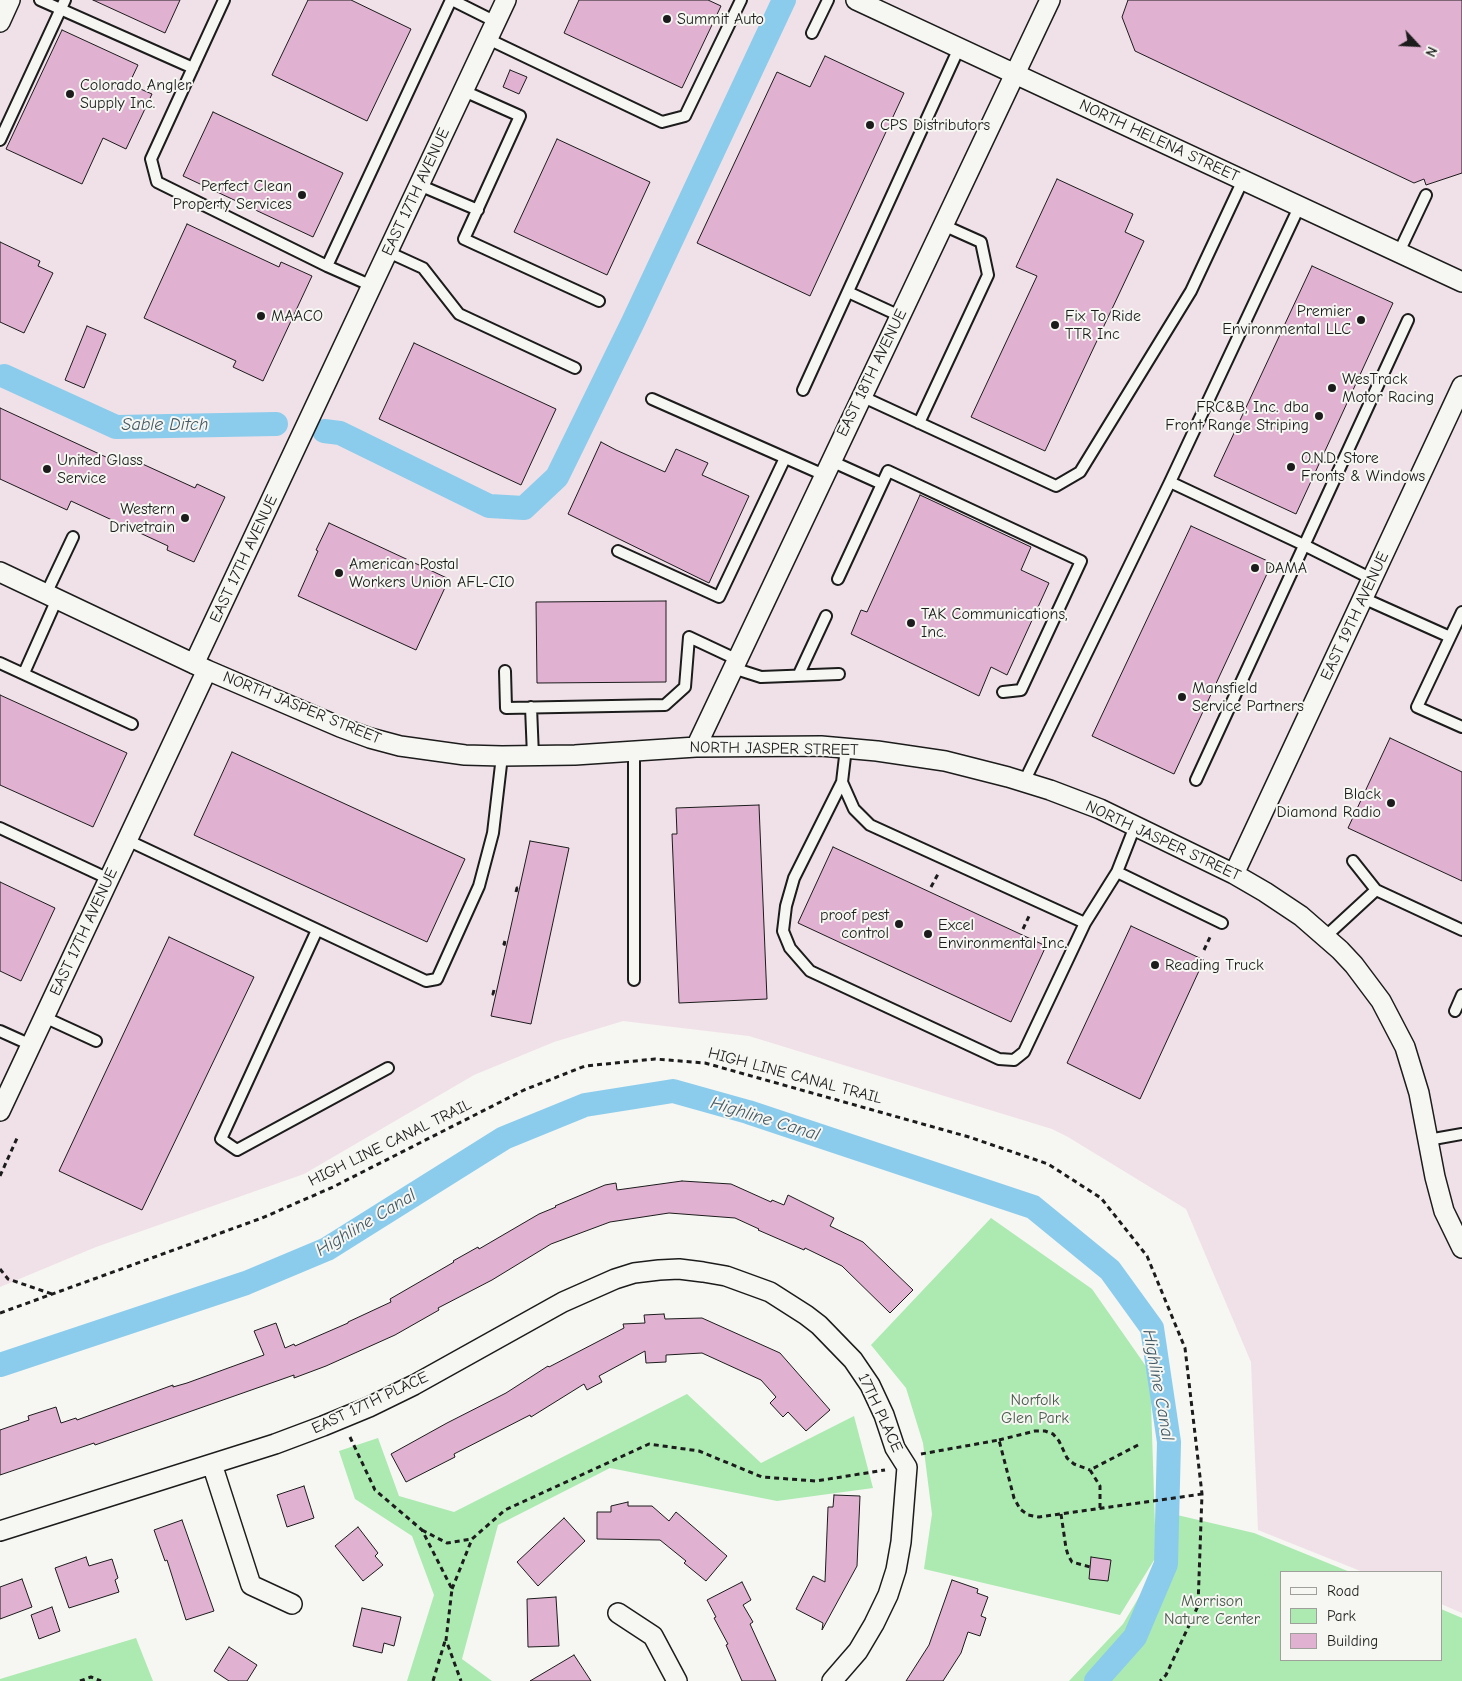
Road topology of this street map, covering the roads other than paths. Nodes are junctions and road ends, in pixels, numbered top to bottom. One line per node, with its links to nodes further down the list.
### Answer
1 (10, 0): 11 (street)
2 (40, 0): 10 (lane)
3 (224, 0): 16 (lane)
4 (451, 0): 12 (lane); 28 (lane)
5 (506, 0): 12 (street, EAST 17TH AVENUE)
6 (741, 0): 14 (lane)
7 (828, 0): 13 (lane)
8 (856, 0): 15 (street, NORTH HELENA STREET)
9 (1050, 0): 17 (street, EAST 18TH AVENUE)
10 (63, 5): 16 (lane); 19 (lane)
11 (0, 22)
12 (496, 22): 14 (street, EAST 17TH AVENUE)
13 (812, 33)
14 (488, 39): 18 (street, EAST 17TH AVENUE)
15 (959, 48): 17 (street, NORTH HELENA STREET); 31 (lane)
16 (193, 68): 28 (lane)
17 (1015, 73): 20 (street, NORTH HELENA STREET); 25 (street, EAST 18TH AVENUE)
18 (464, 91): 21 (street, EAST 17TH AVENUE); 24 (lane)
19 (0, 140)
20 (1243, 180): 23 (street, NORTH HELENA STREET); 40 (lane)
21 (419, 185): 24 (lane); 26 (street, EAST 17TH AVENUE)
22 (1426, 195): 27 (lane)
23 (1300, 206): 27 (street, NORTH HELENA STREET); 43 (lane)
24 (478, 210): 32 (lane)
25 (943, 224): 33 (street, EAST 18TH AVENUE); 40 (lane)
26 (388, 252): 30 (street, EAST 17TH AVENUE); 35 (lane)
27 (1399, 252): 29 (street, NORTH HELENA STREET)
28 (327, 266): 30 (lane)
29 (1462, 282)
30 (372, 286): 58 (street, EAST 17TH AVENUE)
31 (848, 292): 33 (lane); 37 (lane)
32 (599, 301)
33 (900, 316): 38 (street, EAST 18TH AVENUE)
34 (1408, 320): 46 (lane)
35 (575, 368)
36 (1462, 386): 50 (street, EAST 19TH AVENUE)
37 (804, 390)
38 (861, 396): 40 (lane); 42 (street, EAST 18TH AVENUE)
39 (652, 399): 41 (lane)
40 (919, 423)
41 (785, 458): 42 (lane); 47 (lane)
42 (827, 468): 44 (lane); 57 (street, EAST 18TH AVENUE)
43 (1170, 482): 46 (lane); 74 (lane)
44 (882, 484): 49 (lane); 63 (lane)
45 (73, 537): 51 (lane)
46 (1304, 545): 50 (lane); 72 (lane)
47 (618, 551)
48 (0, 572): 51 (street, NORTH JASPER STREET)
49 (838, 578)
50 (1372, 579): 52 (street, EAST 19TH AVENUE)
51 (52, 597): 58 (street, NORTH JASPER STREET); 60 (lane)
52 (1363, 598): 55 (lane); 80 (street, EAST 19TH AVENUE)
53 (1462, 612): 55 (lane)
54 (826, 616): 61 (lane)
55 (1450, 637): 66 (lane)
56 (0, 663): 60 (lane)
57 (735, 664): 61 (lane); 64 (lane); 67 (street, EAST 18TH AVENUE)
58 (201, 667): 70 (street, NORTH JASPER STREET); 77 (street, EAST 17TH AVENUE)
59 (505, 671): 64 (lane)
60 (24, 673): 65 (lane)
61 (799, 674): 62 (lane)
62 (839, 674)
63 (1003, 692)
64 (531, 707): 71 (lane)
65 (132, 724)
66 (1462, 727)
67 (696, 747): 68 (street, NORTH JASPER STREET); 69 (street, NORTH JASPER STREET)
68 (846, 748): 73 (lane); 74 (street, NORTH JASPER STREET)
69 (634, 751): 71 (street, NORTH JASPER STREET); 88 (lane)
70 (502, 756): 71 (street, NORTH JASPER STREET); 85 (lane)
71 (533, 756)
72 (1196, 780)
73 (842, 782): 84 (lane); 84 (lane)
74 (1024, 782): 75 (street, NORTH JASPER STREET)
75 (1135, 826): 79 (lane); 80 (street, NORTH JASPER STREET)
76 (0, 828): 81 (lane)
77 (127, 840): 81 (street, EAST 17TH AVENUE); 85 (lane)
78 (1353, 861): 82 (lane)
79 (1117, 872): 83 (lane); 84 (lane)
80 (1234, 874): 87 (street, NORTH JASPER STREET)
81 (109, 878): 91 (street, EAST 17TH AVENUE)
82 (1376, 890): 86 (lane); 87 (lane)
83 (1222, 923)
84 (1085, 924)
85 (318, 930): 95 (lane)
86 (1462, 930)
87 (1325, 937): 98 (street, NORTH JASPER STREET)
88 (634, 980)
89 (1462, 996): 90 (lane)
90 (1455, 1011)
91 (44, 1017): 93 (lane); 94 (street, EAST 17TH AVENUE)
92 (0, 1031): 94 (lane)
93 (96, 1041)
94 (31, 1045): 96 (street, EAST 17TH AVENUE)
95 (388, 1068)
96 (0, 1111)
97 (1462, 1134): 98 (lane)
98 (1428, 1140): 99 (street, NORTH JASPER STREET)
99 (1462, 1248)
100 (731, 1278): 101 (street, EAST 17TH PLACE); 106 (street, 17TH PLACE)
101 (212, 1464): 102 (street, EAST 17TH PLACE); 103 (street)
102 (0, 1532)
103 (292, 1604)
104 (618, 1613): 105 (street)
105 (677, 1681)
106 (832, 1681)

